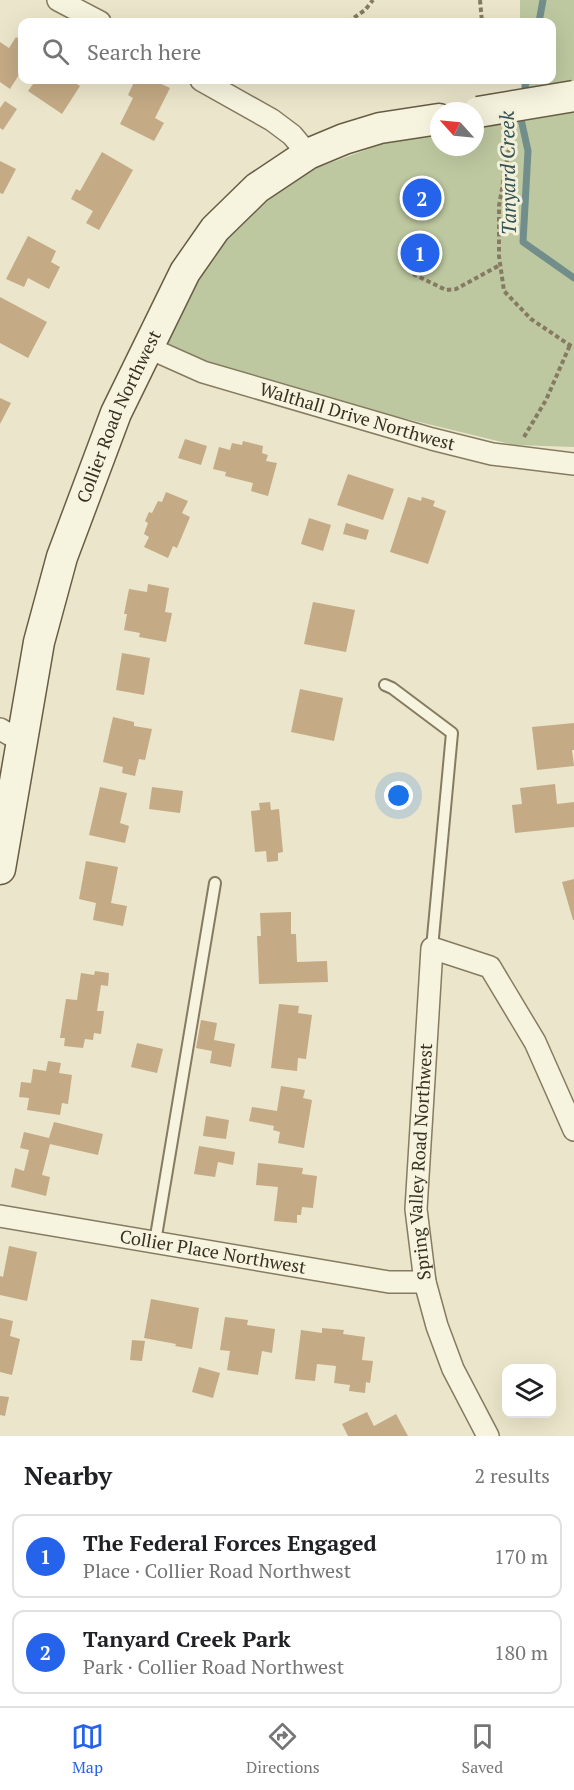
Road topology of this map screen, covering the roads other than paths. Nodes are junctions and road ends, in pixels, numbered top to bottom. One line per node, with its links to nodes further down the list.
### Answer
1 (58, 0): 2 (street)
2 (92, 18)
3 (208, 84): 7 (street)
4 (574, 96): 5 (street, bridge)
5 (484, 111)
6 (430, 120): 7 (street, Collier Road Northwest)
7 (308, 154): 8 (street, Collier Road Northwest)
8 (147, 347): 9 (street, Walthall Drive Northwest); 11 (street, Collier Road Northwest)
9 (574, 464)
10 (385, 685): 14 (lane)
11 (11, 735): 12 (street, Collier Road Northwest)
12 (0, 869)
13 (215, 883): 17 (lane)
14 (432, 948): 15 (street); 18 (street, Spring Valley Road Northwest)
15 (574, 1130)
16 (0, 1216): 17 (street, Collier Place Northwest)
17 (154, 1242): 18 (street, Collier Place Northwest)
18 (425, 1282): 19 (street, Spring Valley Road Northwest)
19 (488, 1436)

